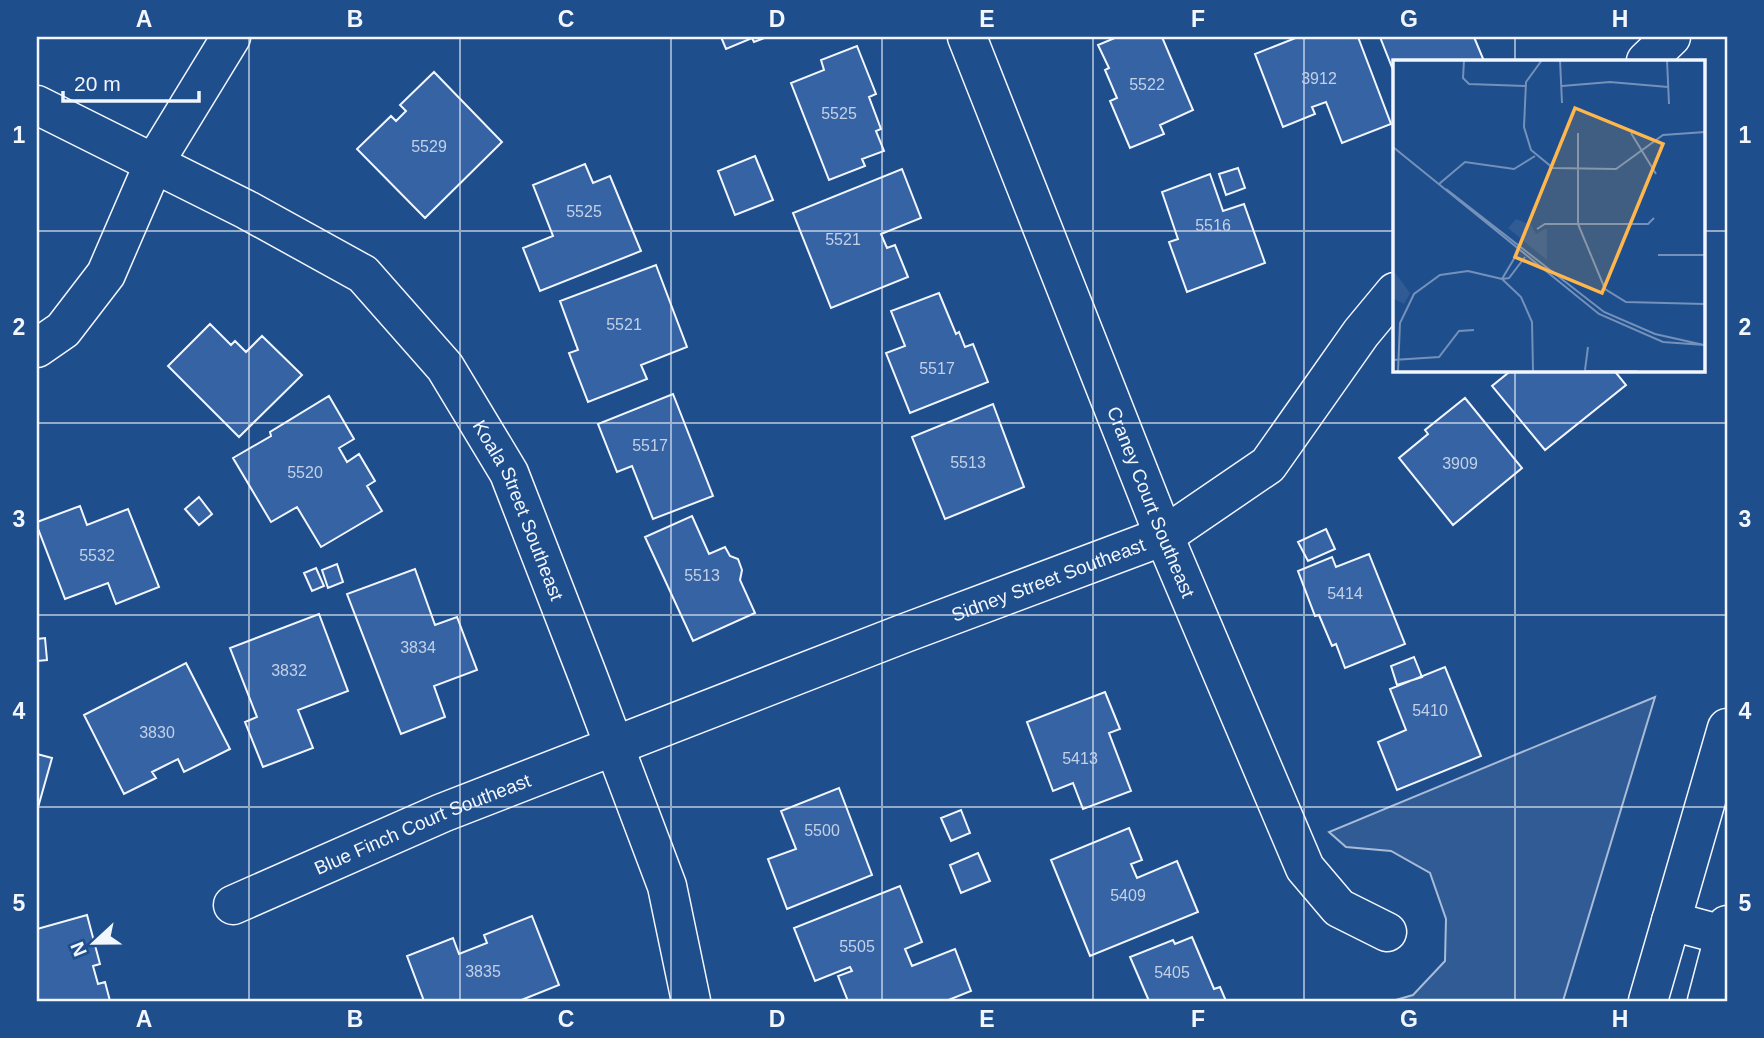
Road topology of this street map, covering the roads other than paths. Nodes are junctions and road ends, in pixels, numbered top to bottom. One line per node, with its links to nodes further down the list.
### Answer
1 (231, 37): 6 (street)
2 (967, 37): 9 (street, Craney Court Southeast)
3 (1671, 37): 4 (street)
4 (1647, 60)
5 (37, 105): 6 (street, Koala Street Southeast)
6 (154, 163): 8 (street); 11 (street, Koala Street Southeast)
7 (1393, 294): 9 (street, Sidney Street Southeast)
8 (37, 348)
9 (1164, 536): 11 (street, Sidney Street Southeast); 14 (street, Craney Court Southeast)
10 (1727, 728): 13 (street)
11 (614, 746): 12 (street, Blue Finch Court Southeast); 16 (street, Koala Street Southeast)
12 (233, 905)
13 (1671, 921): 15 (street); 17 (street)
14 (1387, 932)
15 (1726, 932): 18 (street)
16 (691, 1001)
17 (1648, 1001)
18 (1707, 1001)

